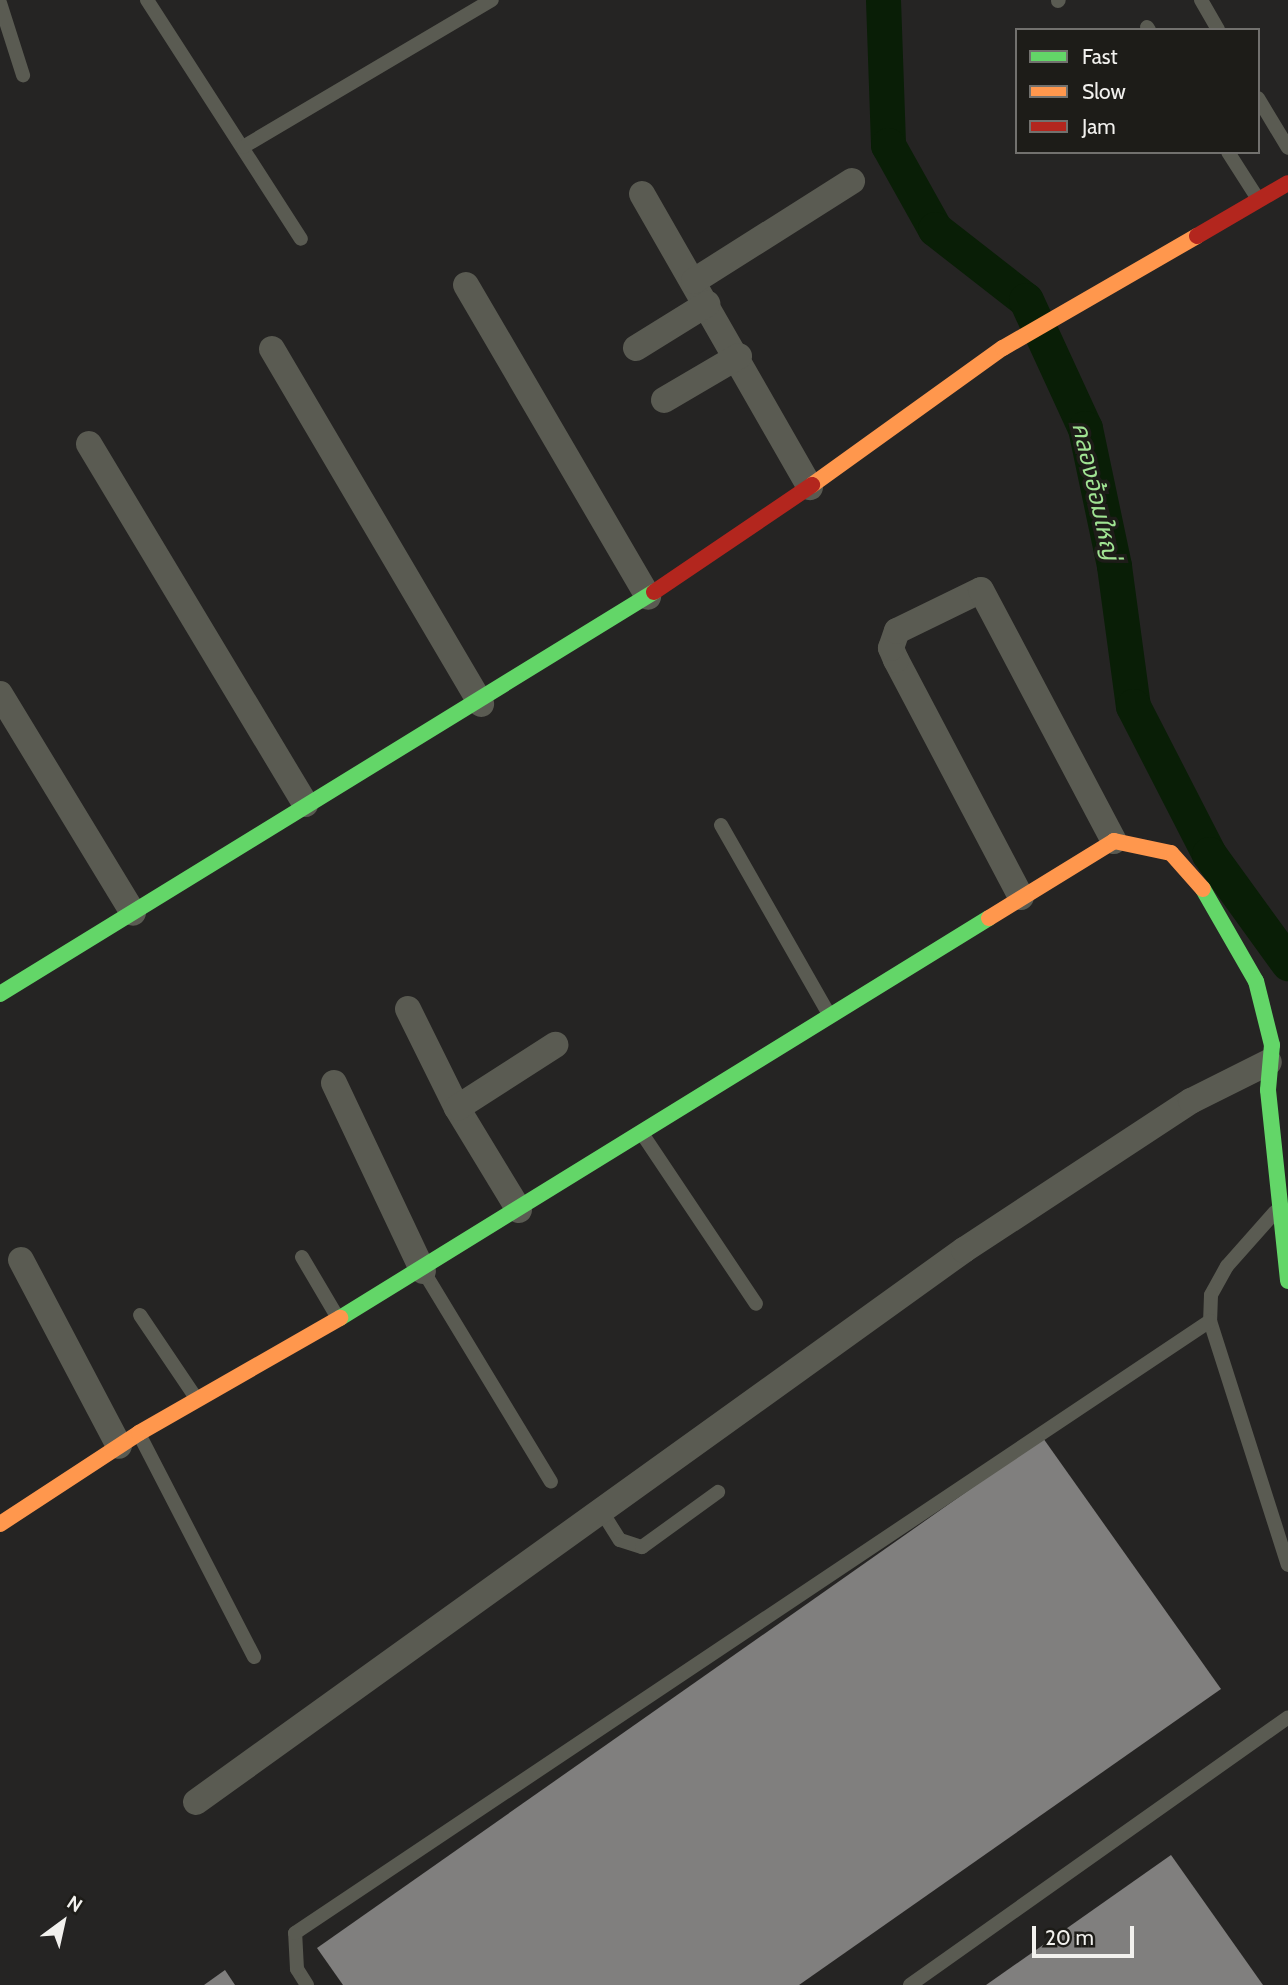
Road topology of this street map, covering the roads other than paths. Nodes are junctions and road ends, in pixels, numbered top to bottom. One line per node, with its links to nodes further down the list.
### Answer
1 (146, 0): 8 (lane)
2 (492, 0): 8 (lane)
3 (1201, 0): 5 (lane)
4 (0, 3): 6 (lane)
5 (1218, 28)
6 (23, 75)
7 (1260, 100): 9 (lane)
8 (243, 146): 15 (lane)
9 (1288, 148)
10 (1229, 154): 14 (lane)
11 (852, 181): 16 (street)
12 (1288, 183): 14 (street)
13 (642, 194): 16 (street)
14 (1259, 200): 24 (street)
15 (301, 239)
16 (694, 281): 18 (street)
17 (466, 285): 25 (street)
18 (707, 304): 19 (street); 21 (street)
19 (636, 348)
20 (272, 349): 27 (street)
21 (738, 356): 22 (street); 24 (street)
22 (664, 400)
23 (89, 444): 28 (street)
24 (810, 487): 25 (street)
25 (648, 597): 27 (street)
26 (0, 694): 32 (street)
27 (481, 704): 28 (street)
28 (306, 804): 32 (street)
29 (721, 825): 35 (lane)
30 (1114, 841): 31 (street); 31 (street); 37 (street)
31 (1021, 897): 35 (street)
32 (133, 913): 33 (street)
33 (0, 994)
34 (408, 1009): 39 (street)
35 (829, 1014): 40 (street)
36 (555, 1045): 39 (street)
37 (1269, 1062): 41 (street); 55 (street)
38 (334, 1083): 45 (street)
39 (457, 1108): 42 (street)
40 (642, 1134): 42 (street); 47 (lane)
41 (1278, 1208): 46 (street); 50 (lane)
42 (519, 1210): 45 (street)
43 (302, 1257): 49 (lane)
44 (21, 1260): 52 (street)
45 (423, 1271): 49 (street); 53 (lane)
46 (1288, 1281)
47 (757, 1304)
48 (140, 1315): 51 (lane)
49 (338, 1318): 51 (street)
50 (1210, 1321): 57 (lane); 61 (lane)
51 (199, 1404): 52 (street)
52 (129, 1440): 56 (street); 58 (lane)
53 (551, 1482)
54 (718, 1492): 55 (lane)
55 (599, 1507): 60 (street)
56 (0, 1524)
57 (1288, 1565)
58 (254, 1657)
59 (1288, 1717): 62 (lane)
60 (196, 1802)
61 (307, 1985)
62 (909, 1985)

